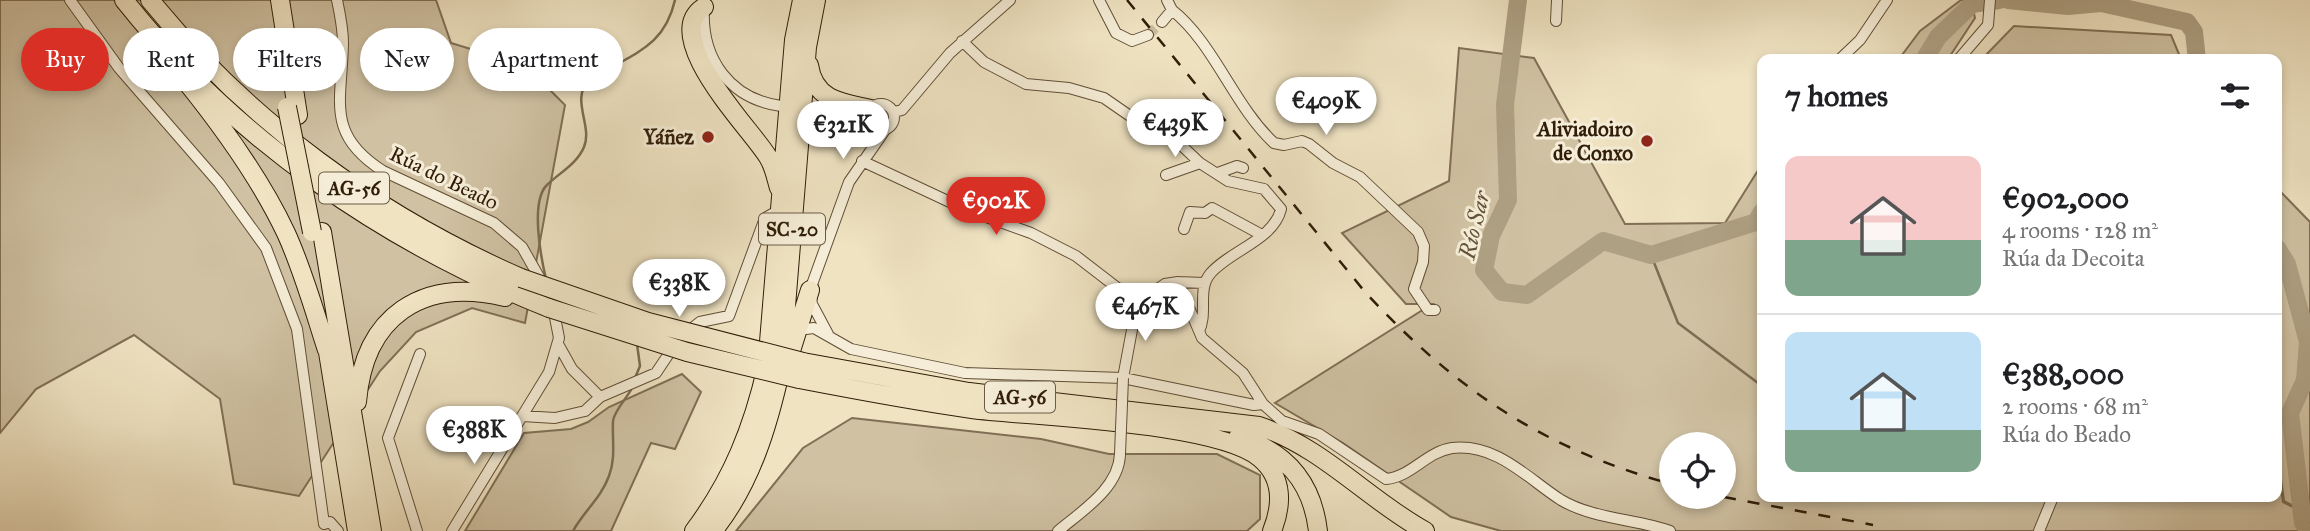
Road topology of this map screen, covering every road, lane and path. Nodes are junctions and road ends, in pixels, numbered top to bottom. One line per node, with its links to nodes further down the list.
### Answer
1 (70, 0): 67 (street)
2 (124, 0): 19 (highway, AG-56)
3 (150, 0): 56 (highway, AG-56, bridge)
4 (271, 0): 29 (highway)
5 (280, 0): 29 (highway)
6 (337, 0): 51 (street, Rúa do Beado)
7 (802, 0): 38 (highway, SC-20)
8 (816, 0): 22 (highway, SC-20)
9 (1010, 0): 21 (street)
10 (1099, 0): 20 (street)
11 (1167, 0): 16 (street)
12 (1558, 0): 17 (street)
13 (1887, 0): 23 (street)
14 (705, 4): 27 (street); 38 (highway)
15 (1990, 4): 24 (street)
16 (1172, 10): 18 (street); 47 (street)
17 (1556, 21)
18 (1162, 22)
19 (147, 28)
20 (1147, 35)
21 (962, 41): 31 (street); 34 (street)
22 (807, 47): 30 (highway); 54 (highway, SC-20)
23 (1845, 54)
24 (1963, 54)
25 (194, 91): 52 (highway)
26 (211, 91): 45 (highway, AG-56)
27 (781, 107)
28 (810, 110): 30 (street)
29 (292, 111): 40 (highway, bridge)
30 (869, 112): 31 (street); 32 (street)
31 (894, 112): 32 (street)
32 (885, 130): 33 (street)
33 (862, 161): 44 (street); 46 (street)
34 (1200, 163): 36 (street); 37 (street)
35 (1243, 168): 36 (street)
36 (1218, 173): 41 (street)
37 (1166, 175)
38 (781, 202): 54 (highway, SC-20); 60 (street)
39 (1184, 229): 41 (street)
40 (317, 232): 52 (highway); 65 (highway)
41 (1262, 235): 43 (street)
42 (1178, 282): 43 (street); 46 (street); 49 (street)
43 (1204, 283): 49 (street)
44 (810, 290): 48 (highway); 50 (street)
45 (527, 301): 56 (highway, AG-56, bridge); 65 (highway)
46 (1137, 303): 58 (street)
47 (1434, 310)
48 (797, 330): 50 (street); 59 (highway)
49 (1199, 331): 61 (street)
50 (833, 340): 58 (street)
51 (558, 344): 55 (street); 57 (street, Rúa do Beado)
52 (327, 349): 69 (highway)
53 (420, 354): 71 (street)
54 (774, 367): 59 (highway, SC-20); 73 (highway, SC-20)
55 (572, 369): 57 (street); 60 (street)
56 (801, 370): 63 (highway, AG-56); 64 (highway, AG-56)
57 (548, 372): 62 (street, Rúa do Beado)
58 (1123, 378): 61 (street); 75 (street, bridge)
59 (775, 396): 74 (highway, SC-20)
60 (600, 397): 62 (street)
61 (1263, 404): 80 (street)
62 (522, 416): 72 (street, Rúa do Beado)
63 (1238, 424): 78 (highway); 79 (highway)
64 (1141, 426): 76 (highway); 77 (highway)
65 (355, 427): 70 (highway)
66 (2051, 502): 81 (street)
67 (322, 527): 68 (street)
68 (338, 531)
69 (357, 531)
70 (372, 531)
71 (417, 531)
72 (452, 531)
73 (694, 531)
74 (713, 531)
75 (1058, 531)
76 (1272, 531)
77 (1318, 531)
78 (1329, 531)
79 (1425, 531)
80 (1670, 531)
81 (2039, 531)

